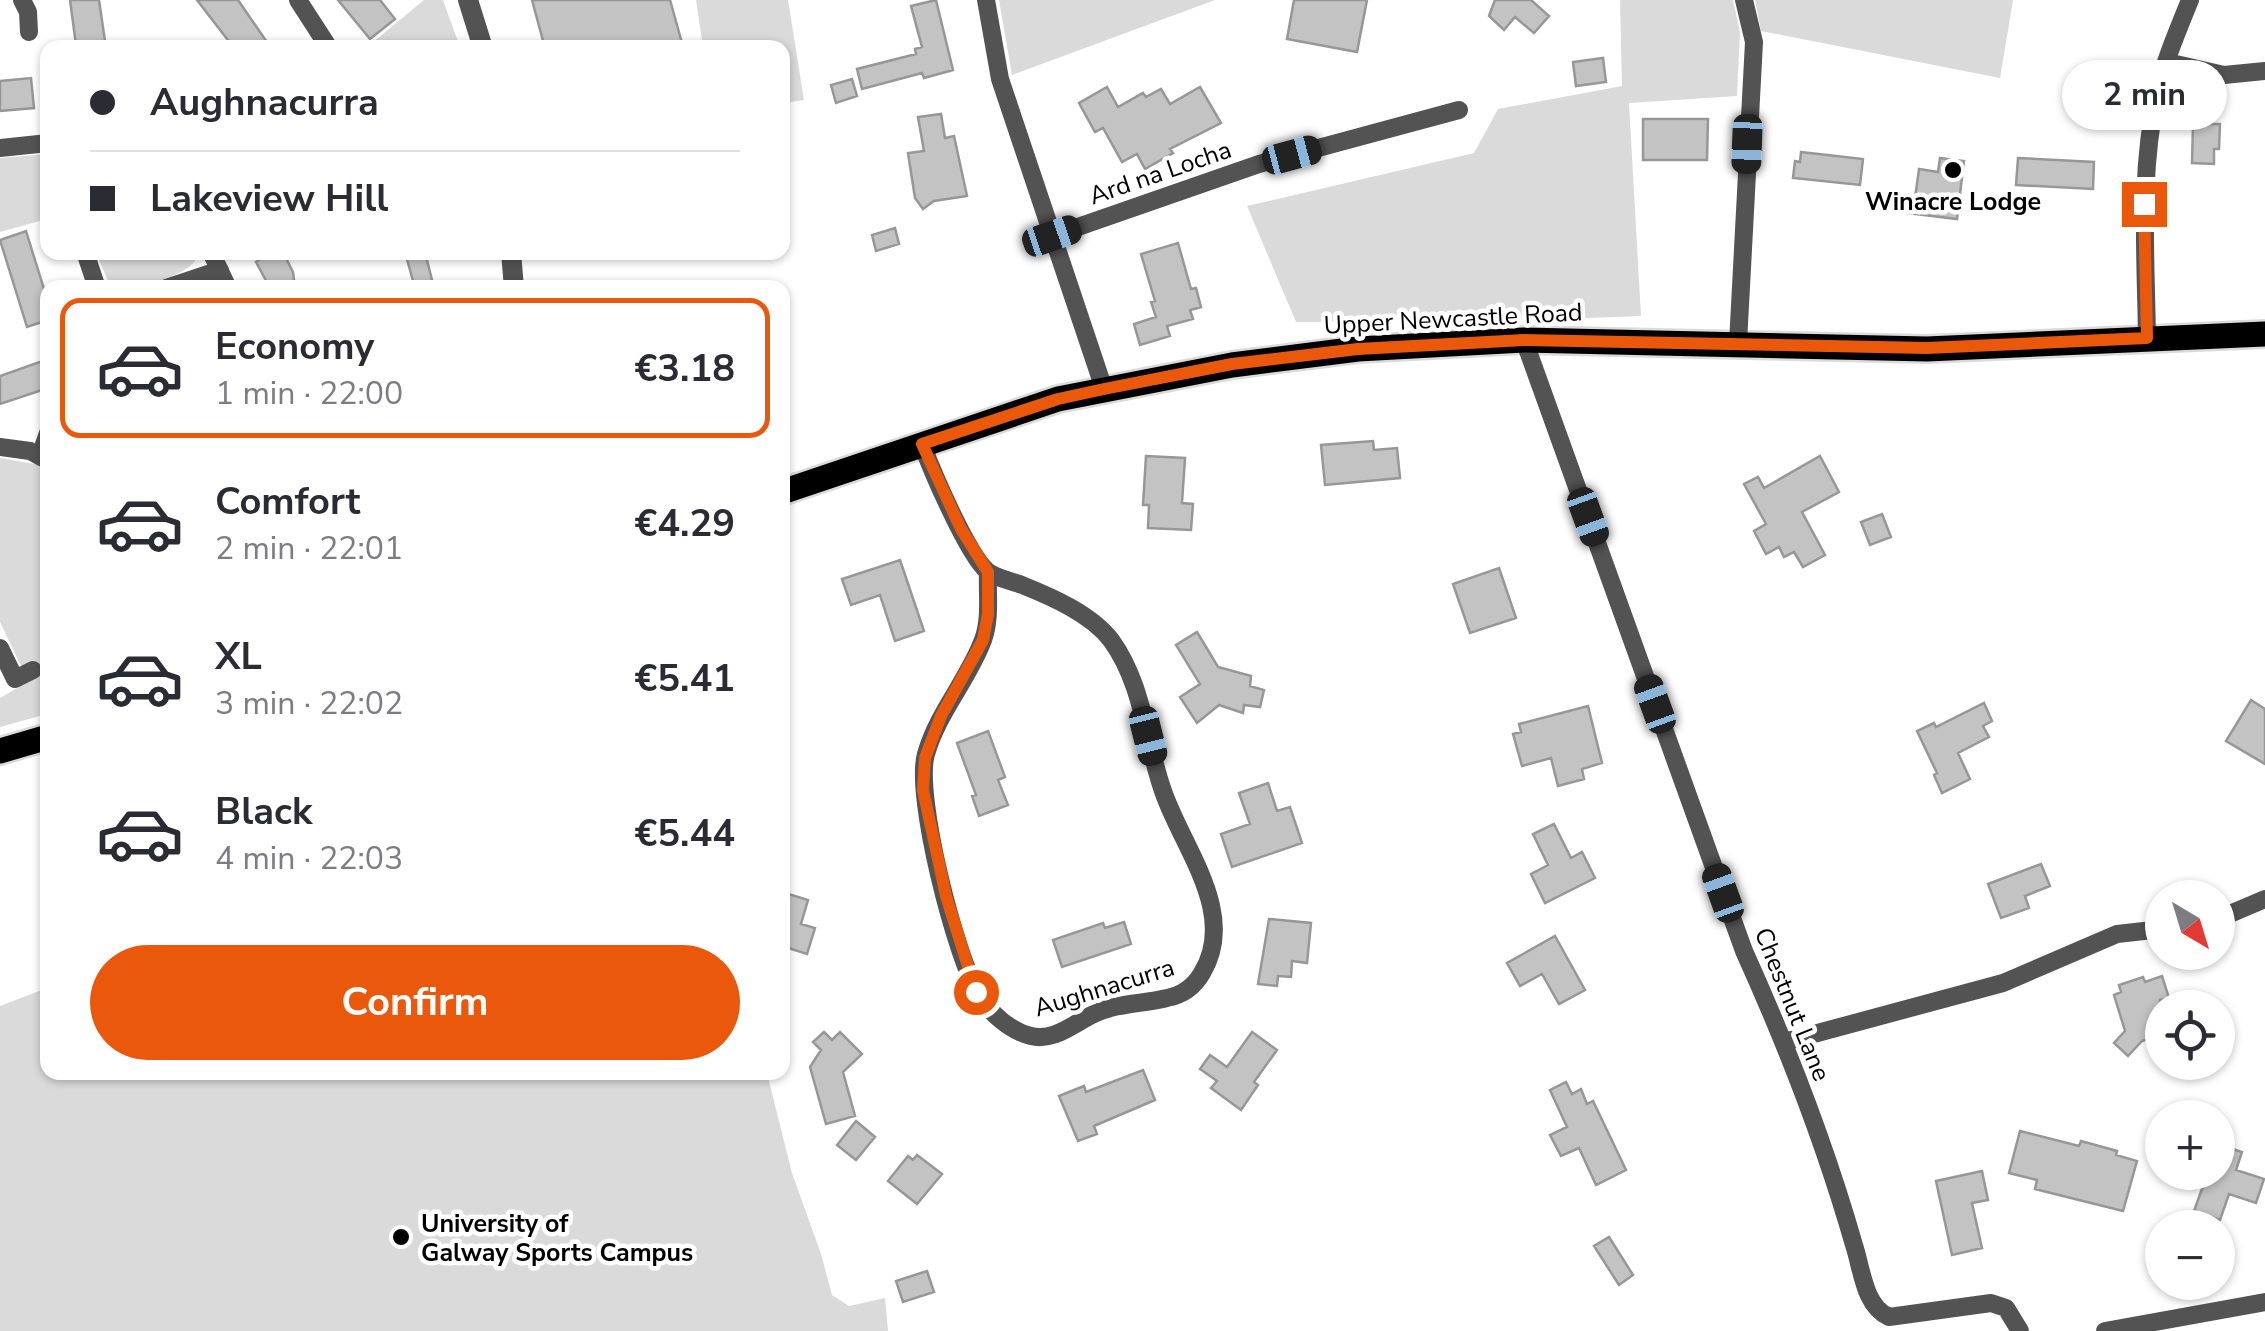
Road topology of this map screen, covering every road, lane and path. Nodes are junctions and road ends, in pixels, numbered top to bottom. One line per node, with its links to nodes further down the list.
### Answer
1 (22, 0): 7 (street)
2 (298, 0): 8 (street)
3 (468, 0): 9 (street)
4 (986, 0): 15 (street)
5 (1744, 0): 21 (street)
6 (2190, 0): 10 (street)
7 (29, 32)
8 (324, 40)
9 (480, 40)
10 (2167, 62): 11 (street); 19 (street)
11 (2265, 71)
12 (1458, 110): 15 (street, Ard na Locha)
13 (40, 144): 14 (street)
14 (0, 148)
15 (1052, 236): 22 (street)
16 (220, 270): 17 (street)
17 (190, 280)
18 (2265, 334): 19 (main road, Upper Newcastle Road)
19 (2147, 338): 21 (main road, Upper Newcastle Road)
20 (1524, 340): 21 (main road, Upper Newcastle Road); 22 (main road, Upper Newcastle Road); 35 (street, Chestnut Lane)
21 (1738, 343)
22 (1104, 389): 23 (main road, Upper Newcastle Road)
23 (922, 444): 26 (main road, Upper Newcastle Road); 27 (street)
24 (0, 447): 25 (street)
25 (40, 457)
26 (790, 489)
27 (988, 572): 27 (street, Aughnacurra)
28 (0, 648): 29 (street)
29 (33, 670)
30 (40, 739): 31 (main road)
31 (0, 751)
32 (2265, 899): 33 (street)
33 (2235, 912)
34 (2145, 931): 35 (street)
35 (1784, 1042): 37 (street, Chestnut Lane)
36 (2265, 1302): 38 (street)
37 (2020, 1331)
38 (2105, 1331)

